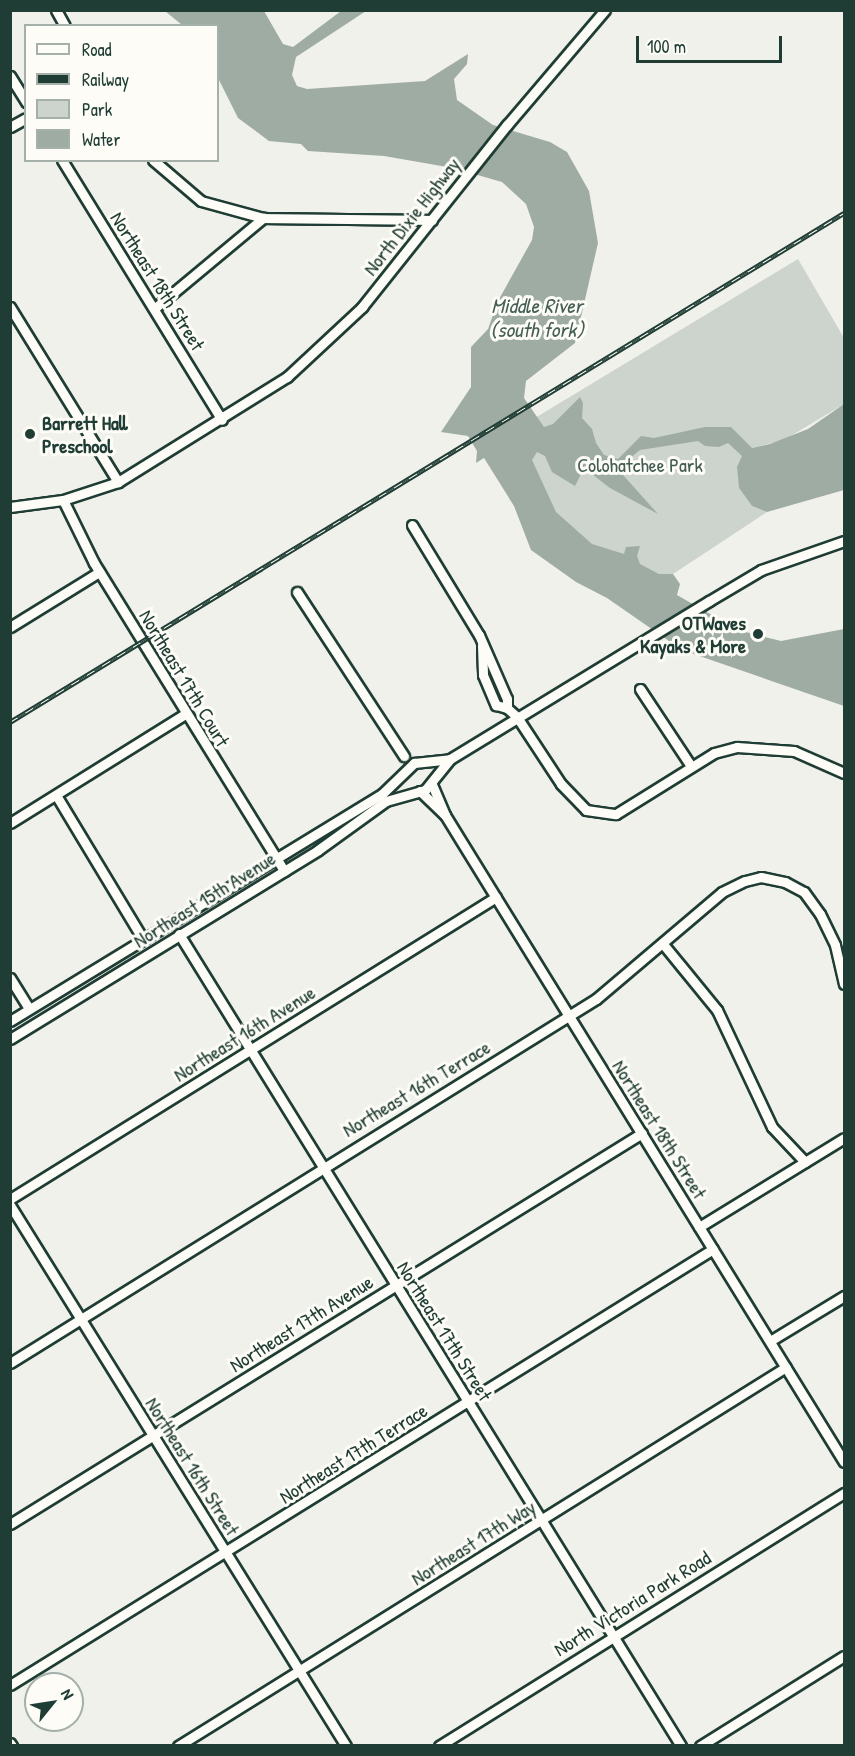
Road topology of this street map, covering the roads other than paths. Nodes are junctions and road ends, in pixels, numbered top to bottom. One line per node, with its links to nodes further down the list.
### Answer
1 (57, 10): 3 (street)
2 (605, 10): 11 (street, North Dixie Highway)
3 (64, 24)
4 (10, 76): 5 (street)
5 (24, 99)
6 (24, 119): 7 (street)
7 (10, 127)
8 (63, 162): 13 (street, Northeast 18th Street)
9 (155, 162): 10 (street)
10 (263, 218): 11 (street); 13 (street)
11 (432, 220): 14 (street, North Dixie Highway)
12 (10, 307): 15 (street)
13 (154, 308): 14 (street, Northeast 18th Street)
14 (222, 420): 15 (street, North Dixie Highway)
15 (118, 482): 16 (street, North Dixie Highway)
16 (63, 500): 17 (street, North Dixie Highway); 20 (street, Northeast 17th Court)
17 (10, 507)
18 (412, 525): 25 (street)
19 (844, 541): 25 (street)
20 (99, 572): 22 (street); 24 (street, Northeast 17th Court)
21 (297, 592): 26 (street)
22 (10, 627)
23 (640, 689): 29 (street)
24 (185, 714): 34 (street); 37 (street, Northeast 17th Court)
25 (518, 717): 27 (street); 29 (street)
26 (404, 756): 28 (street); 30 (street)
27 (450, 759): 28 (street); 32 (street)
28 (422, 763): 30 (street); 32 (street)
29 (691, 766): 31 (street)
30 (406, 771): 33 (street); 37 (street, Northeast 15th Avenue)
31 (844, 773)
32 (433, 782): 33 (street); 35 (street, Northeast 18th Street)
33 (417, 791): 35 (street, Northeast 18th Street); 38 (street, Northeast 15th Avenue)
34 (56, 795): 36 (street); 41 (street)
35 (445, 815): 39 (street, Northeast 18th Street)
36 (10, 823)
37 (275, 857): 38 (street, Northeast 17th Court); 41 (street, Northeast 15th Avenue)
38 (284, 871): 40 (street, Northeast 15th Avenue)
39 (496, 897): 46 (street, Northeast 18th Street); 49 (street, Northeast 16th Avenue)
40 (180, 934): 48 (street, Northeast 15th Avenue); 49 (street, Northeast 17th Street)
41 (143, 939): 45 (street, Northeast 15th Avenue)
42 (663, 944): 44 (street, Northeast 16th Terrace); 46 (street, Northeast 16th Terrace); 52 (street)
43 (10, 978): 45 (street)
44 (844, 984)
45 (30, 1009): 47 (street, Northeast 15th Avenue)
46 (569, 1016): 50 (street, Northeast 18th Street); 53 (street, Northeast 16th Terrace)
47 (10, 1021)
48 (10, 1039)
49 (252, 1050): 53 (street, Northeast 17th Street); 54 (street, Northeast 16th Avenue)
50 (642, 1133): 56 (street, Northeast 18th Street); 58 (street, Northeast 17th Avenue)
51 (844, 1138): 52 (street)
52 (805, 1162): 56 (street)
53 (323, 1166): 58 (street, Northeast 17th Street); 60 (street, Northeast 16th Terrace)
54 (10, 1199)
55 (10, 1205): 60 (street, Northeast 16th Street)
56 (699, 1227): 57 (street, Northeast 18th Street)
57 (713, 1249): 61 (street, Northeast 18th Street); 64 (street, Northeast 17th Terrace)
58 (395, 1285): 64 (street, Northeast 17th Street); 65 (street, Northeast 17th Avenue)
59 (844, 1296): 61 (street)
60 (82, 1320): 62 (street, Northeast 16th Terrace); 65 (street, Northeast 16th Street)
61 (770, 1341): 63 (street, Northeast 18th Street)
62 (10, 1363)
63 (786, 1367): 66 (street, Northeast 18th Street); 68 (street, Northeast 17th Way)
64 (468, 1401): 68 (street, Northeast 17th Street); 70 (street, Northeast 17th Terrace)
65 (154, 1436): 69 (street, Northeast 17th Avenue); 70 (street, Northeast 16th Street)
66 (844, 1462)
67 (844, 1493): 71 (street, North Victoria Park Road)
68 (541, 1520): 71 (street, Northeast 17th Street); 73 (street, Northeast 17th Way)
69 (10, 1524)
70 (227, 1553): 73 (street, Northeast 16th Street); 74 (street, Northeast 17th Terrace)
71 (613, 1636): 77 (street, North Victoria Park Road); 78 (street, Northeast 17th Street)
72 (844, 1656): 79 (street)
73 (300, 1672): 75 (street, Northeast 17th Way); 76 (street, Northeast 16th Street)
74 (10, 1685)
75 (178, 1746)
76 (346, 1746)
77 (439, 1746)
78 (681, 1746)
79 (700, 1746)

